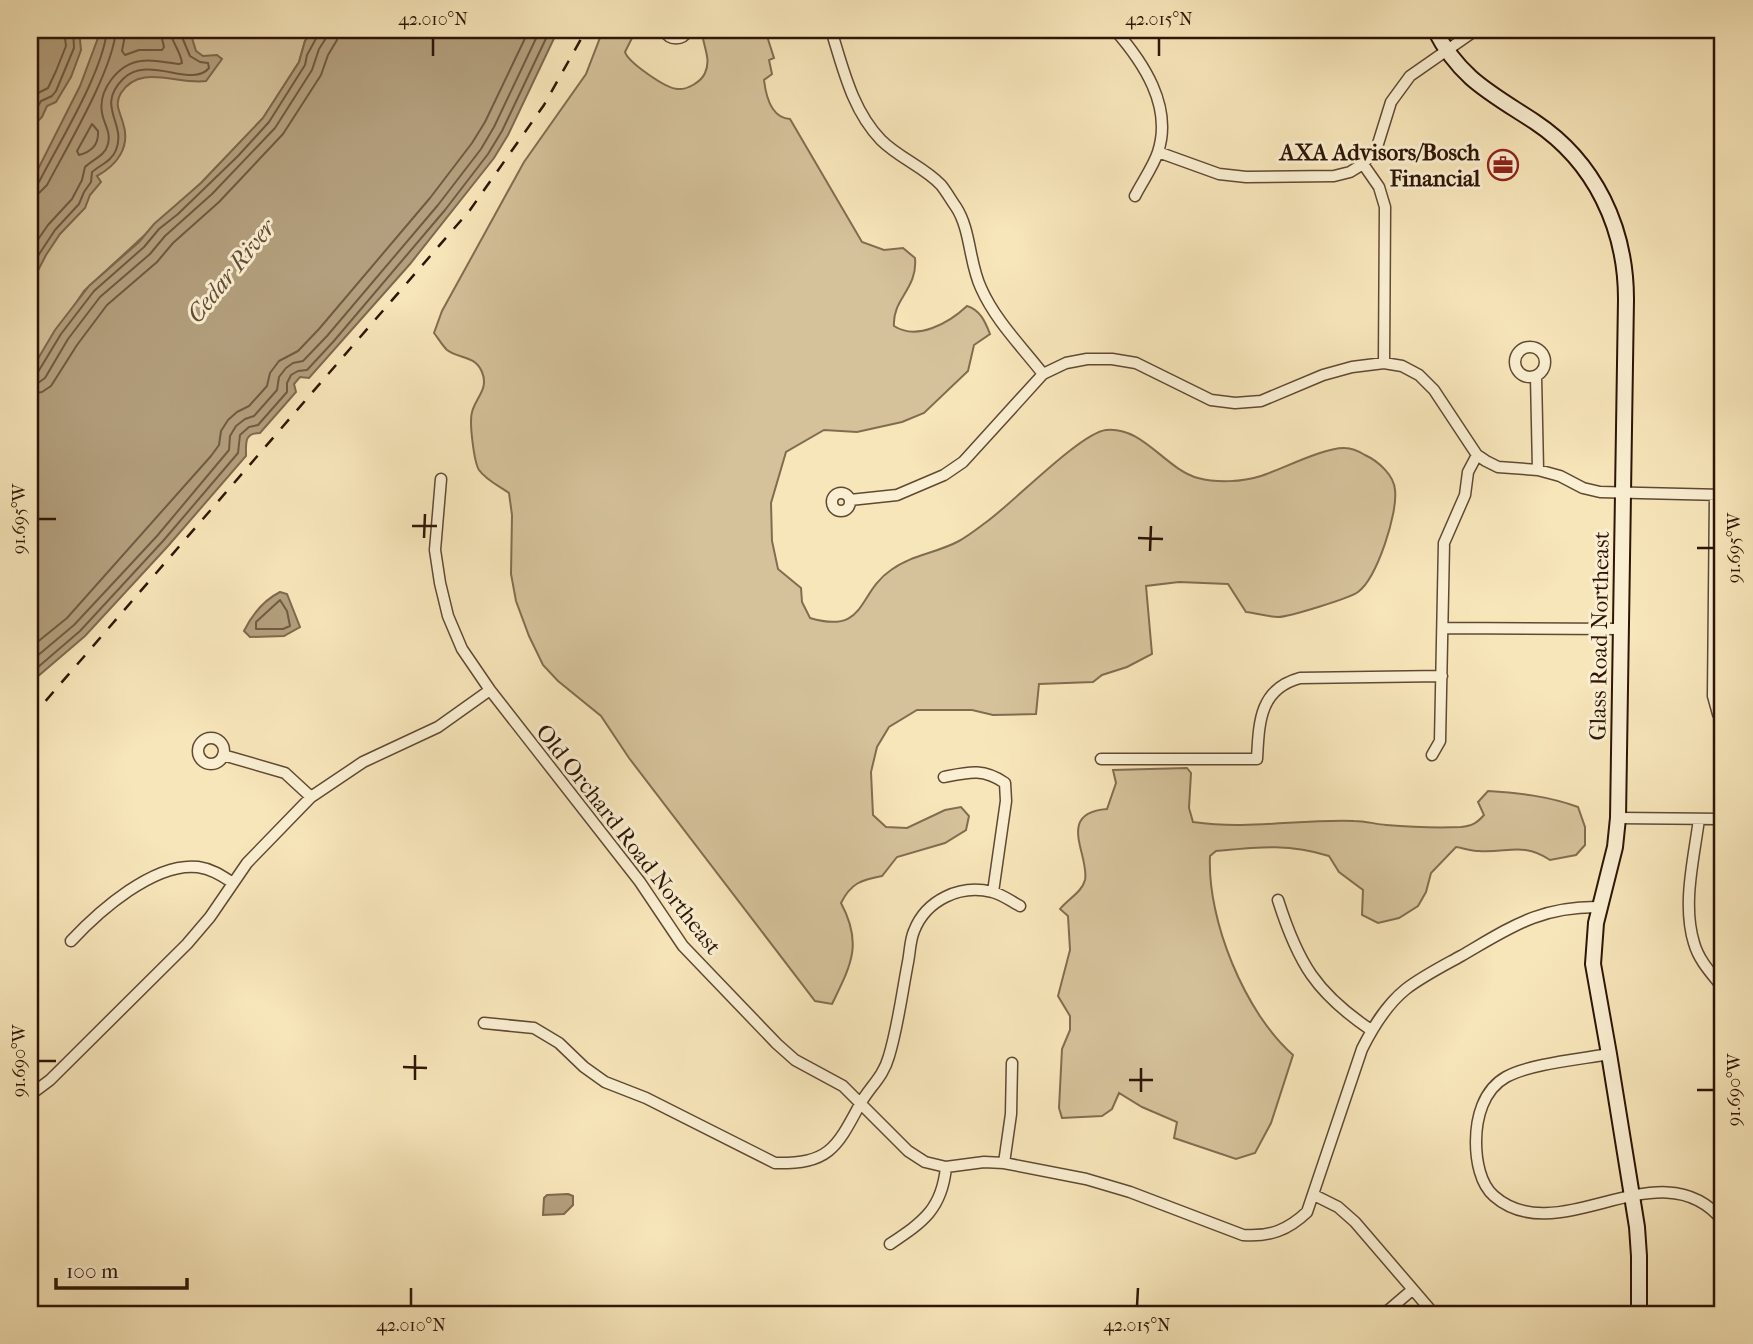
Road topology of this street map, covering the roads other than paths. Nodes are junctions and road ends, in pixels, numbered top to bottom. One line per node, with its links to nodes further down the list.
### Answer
1 (663, 30): 2 (street)
2 (690, 30)
3 (831, 30): 12 (street)
4 (1115, 30): 8 (street)
5 (1435, 30): 7 (street, Glass Road Northeast)
6 (1476, 30): 7 (street)
7 (1445, 50): 9 (street); 17 (street, Glass Road Northeast)
8 (1158, 152): 9 (street); 10 (street)
9 (1363, 164): 11 (street)
10 (1135, 196)
11 (1384, 363): 12 (street); 14 (street)
12 (1043, 374): 19 (street)
13 (1536, 376): 15 (street)
14 (1478, 455): 15 (street); 20 (street)
15 (1538, 470): 17 (street)
16 (441, 480): 23 (street, Old Orchard Road Northeast)
17 (1623, 493): 18 (street); 21 (street, Glass Road Northeast)
18 (1719, 495): 24 (street)
19 (850, 500)
20 (1443, 628): 21 (street); 22 (street)
21 (1622, 629): 30 (street, Glass Road Northeast)
22 (1441, 676): 26 (street); 27 (street)
23 (490, 690): 29 (street); 45 (street, Old Orchard Road Northeast)
24 (1723, 720)
25 (223, 755): 29 (street)
26 (1432, 755)
27 (1101, 759)
28 (944, 777): 34 (street)
29 (312, 797): 33 (street)
30 (1618, 818): 31 (street); 37 (street, Glass Road Northeast)
31 (1699, 819): 32 (street); 39 (street)
32 (1723, 819)
33 (233, 883): 38 (street); 44 (street)
34 (993, 892): 36 (street); 45 (street)
35 (1278, 900): 41 (street)
36 (1020, 906)
37 (1600, 907): 41 (street, Old Orchard Road Northeast); 42 (street, Glass Road Northeast)
38 (71, 941)
39 (1723, 988)
40 (484, 1023): 45 (street)
41 (1371, 1030): 48 (street, Old Orchard Road Northeast)
42 (1609, 1054): 49 (street, Glass Road Northeast); 49 (street)
43 (1012, 1063): 46 (street)
44 (30, 1095)
45 (861, 1102): 47 (street, Old Orchard Road Northeast)
46 (1004, 1163): 47 (street, Old Orchard Road Northeast); 48 (street, Old Orchard Road Northeast)
47 (946, 1167): 51 (street)
48 (1314, 1195): 52 (street)
49 (1631, 1196): 50 (street); 55 (street, Glass Road Northeast)
50 (1723, 1221)
51 (890, 1244)
52 (1412, 1290): 53 (street); 54 (street)
53 (1384, 1314)
54 (1434, 1314)
55 (1639, 1314)

